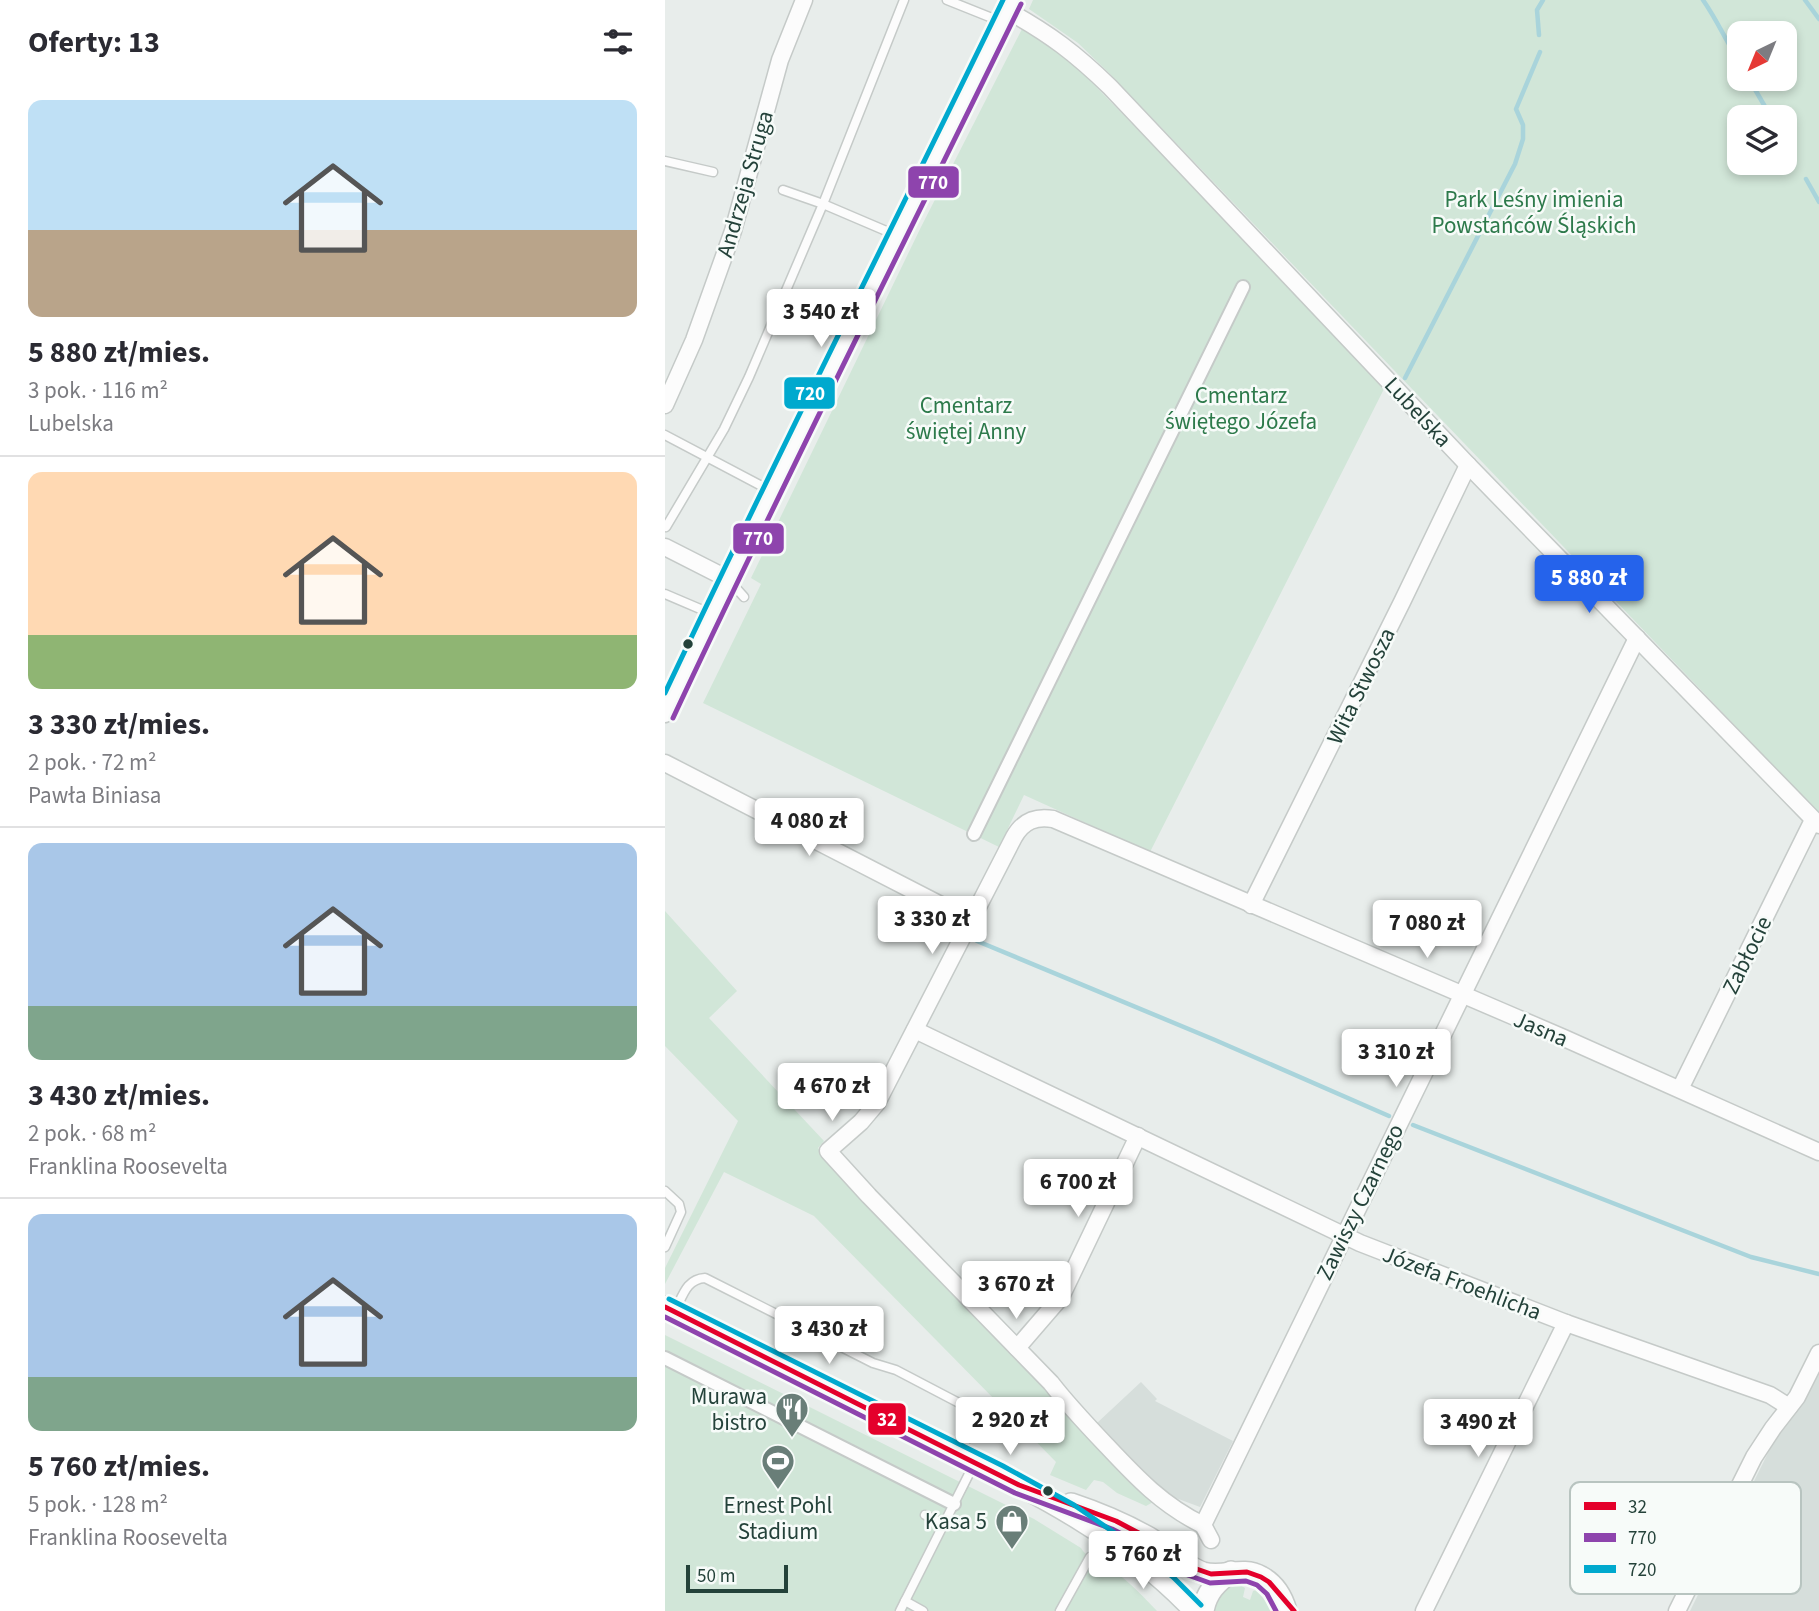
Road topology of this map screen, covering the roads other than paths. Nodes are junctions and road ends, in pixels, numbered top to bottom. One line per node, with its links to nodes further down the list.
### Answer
1 (804, 0): 11 (street, Andrzeja Struga)
2 (904, 0): 8 (lane)
3 (947, 0): 4 (lane)
4 (1008, 11): 9 (street); 14 (street, Lubelska)
5 (665, 161): 6 (lane)
6 (712, 172)
7 (783, 190): 8 (lane)
8 (823, 204): 9 (lane); 13 (lane)
9 (898, 236): 15 (street)
10 (1243, 288): 26 (street)
11 (665, 405)
12 (665, 435): 13 (lane)
13 (707, 457): 15 (lane); 16 (lane)
14 (1468, 465): 22 (street, Lubelska); 27 (street, Wita Stwosza)
15 (771, 492): 18 (street)
16 (666, 527)
17 (665, 547): 18 (street)
18 (728, 579): 20 (lane); 21 (street)
19 (665, 594): 21 (lane)
20 (744, 597)
21 (712, 614): 23 (street)
22 (1637, 638): 25 (street, Lubelska); 29 (street, Zawiszy Czarnego)
23 (665, 714)
24 (665, 764): 28 (street)
25 (1816, 823): 31 (street, Zabłocie)
26 (974, 834)
27 (1251, 905): 28 (street, Jasna); 29 (street, Jasna)
28 (970, 920): 30 (street)
29 (1462, 995): 31 (street, Jasna); 35 (street, Zawiszy Czarnego)
30 (915, 1030): 32 (street, Józefa Froehlicha); 39 (street)
31 (1680, 1089): 33 (street, Jasna)
32 (1138, 1136): 35 (street, Józefa Froehlicha); 39 (street)
33 (1819, 1152)
34 (665, 1191): 36 (lane)
35 (1343, 1235): 38 (street, Józefa Froehlicha); 49 (street, Zawiszy Czarnego)
36 (665, 1247)
37 (670, 1310): 43 (street); 43 (lane)
38 (1566, 1323): 42 (street, Józefa Froehlicha); 62 (street)
39 (1017, 1348): 49 (street)
40 (1819, 1353): 42 (street)
41 (665, 1358): 46 (street)
42 (1789, 1408): 44 (street)
43 (967, 1458): 45 (street); 46 (lane)
44 (1742, 1482)
45 (1019, 1485): 52 (street); 59 (street)
46 (954, 1504): 48 (lane)
47 (925, 1515): 48 (lane)
48 (944, 1524): 54 (lane)
49 (1203, 1525): 50 (street)
50 (1211, 1540)
51 (1090, 1558): 58 (lane)
52 (1231, 1572): 55 (street); 60 (street)
53 (1686, 1594): 63 (street)
54 (905, 1601): 56 (lane); 57 (lane)
55 (1282, 1603): 61 (street)
56 (900, 1611)
57 (923, 1611)
58 (1060, 1611)
59 (1195, 1611)
60 (1203, 1611)
61 (1294, 1611)
62 (1424, 1611)
63 (1677, 1611)

